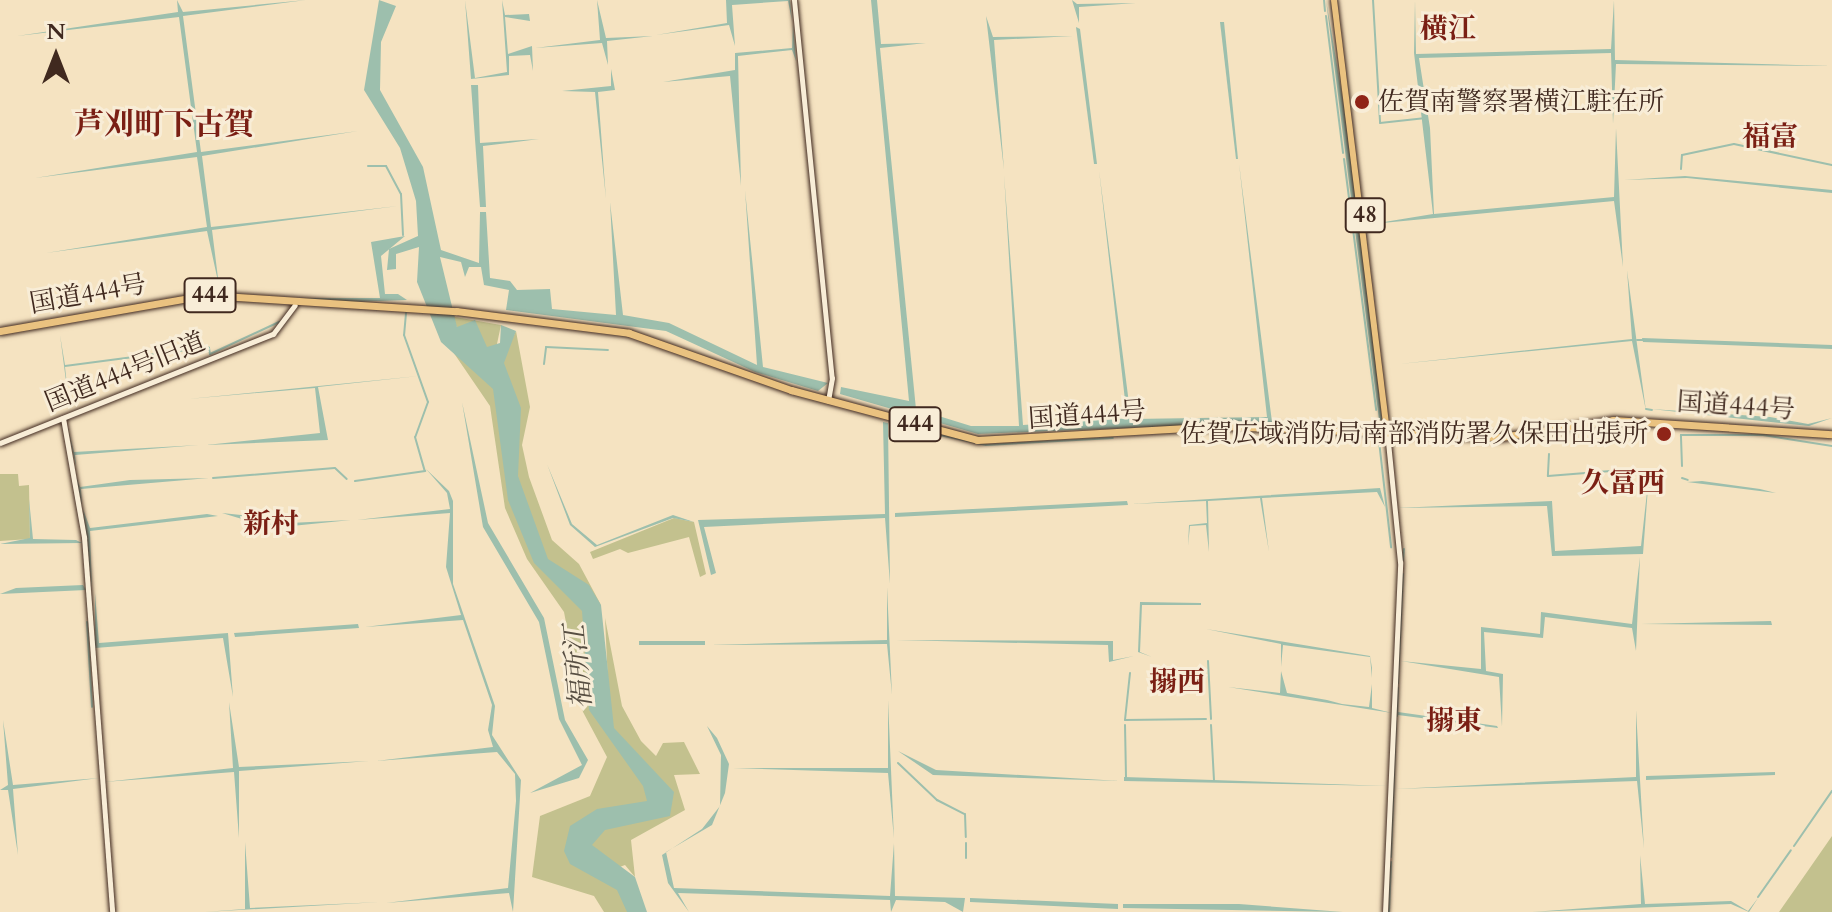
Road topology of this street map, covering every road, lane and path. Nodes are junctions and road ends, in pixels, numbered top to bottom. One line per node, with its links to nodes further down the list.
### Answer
1 (794, 0): 5 (street)
2 (1334, 0): 7 (main road, 48)
3 (295, 305): 4 (highway, 国道444号 / 444); 5 (highway, 国道444号 / 444); 6 (street, 国道444号旧道)
4 (0, 331)
5 (828, 401): 7 (highway, 国道444号 / 444)
6 (63, 418): 9 (street, 国道444号旧道); 10 (street)
7 (1387, 431): 8 (highway, 国道444号 / 444); 11 (street)
8 (1832, 434)
9 (0, 443)
10 (112, 912)
11 (1385, 912)

